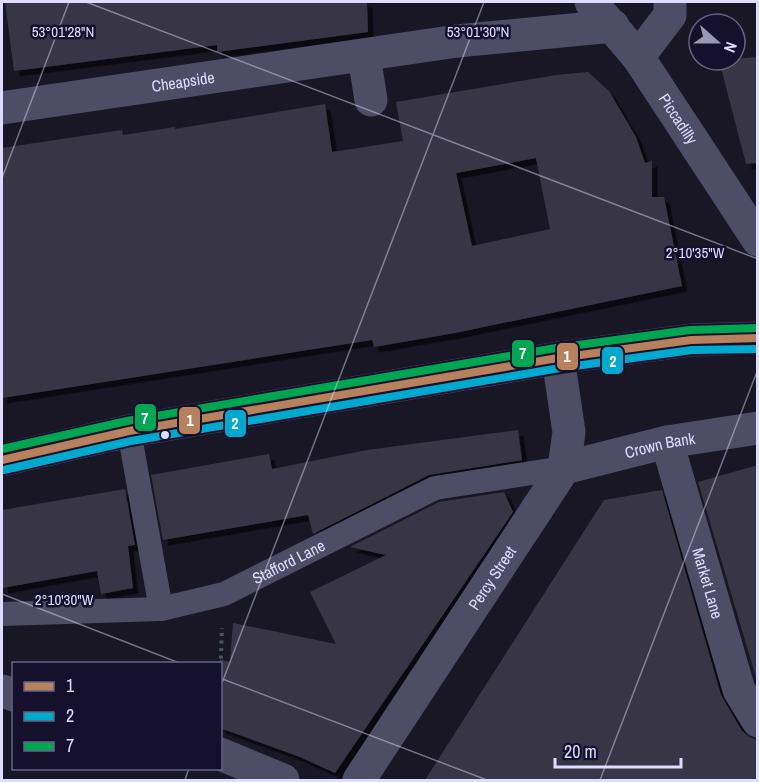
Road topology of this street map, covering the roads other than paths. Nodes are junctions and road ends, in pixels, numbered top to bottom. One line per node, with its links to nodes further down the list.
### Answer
1 (591, 2): 3 (street, Piccadilly)
2 (670, 2): 5 (street)
3 (613, 26): 4 (street, Cheapside); 5 (street, Piccadilly)
4 (364, 56): 6 (street); 7 (street, Cheapside)
5 (638, 57): 8 (street, Piccadilly)
6 (371, 100)
7 (2, 108)
8 (758, 240)
9 (758, 338): 10 (street)
10 (558, 358): 12 (street); 15 (street, Percy Street)
11 (758, 428): 13 (street, Crown Bank)
12 (129, 431): 14 (street); 16 (lane)
13 (667, 442): 15 (street, Crown Bank); 18 (street, Market Lane)
14 (2, 459)
15 (564, 468): 16 (lane, Stafford Lane); 21 (street, Percy Street)
16 (161, 609): 17 (lane, Stafford Lane)
17 (2, 614)
18 (758, 721)
19 (222, 754): 20 (street)
20 (283, 780)
21 (359, 780)

